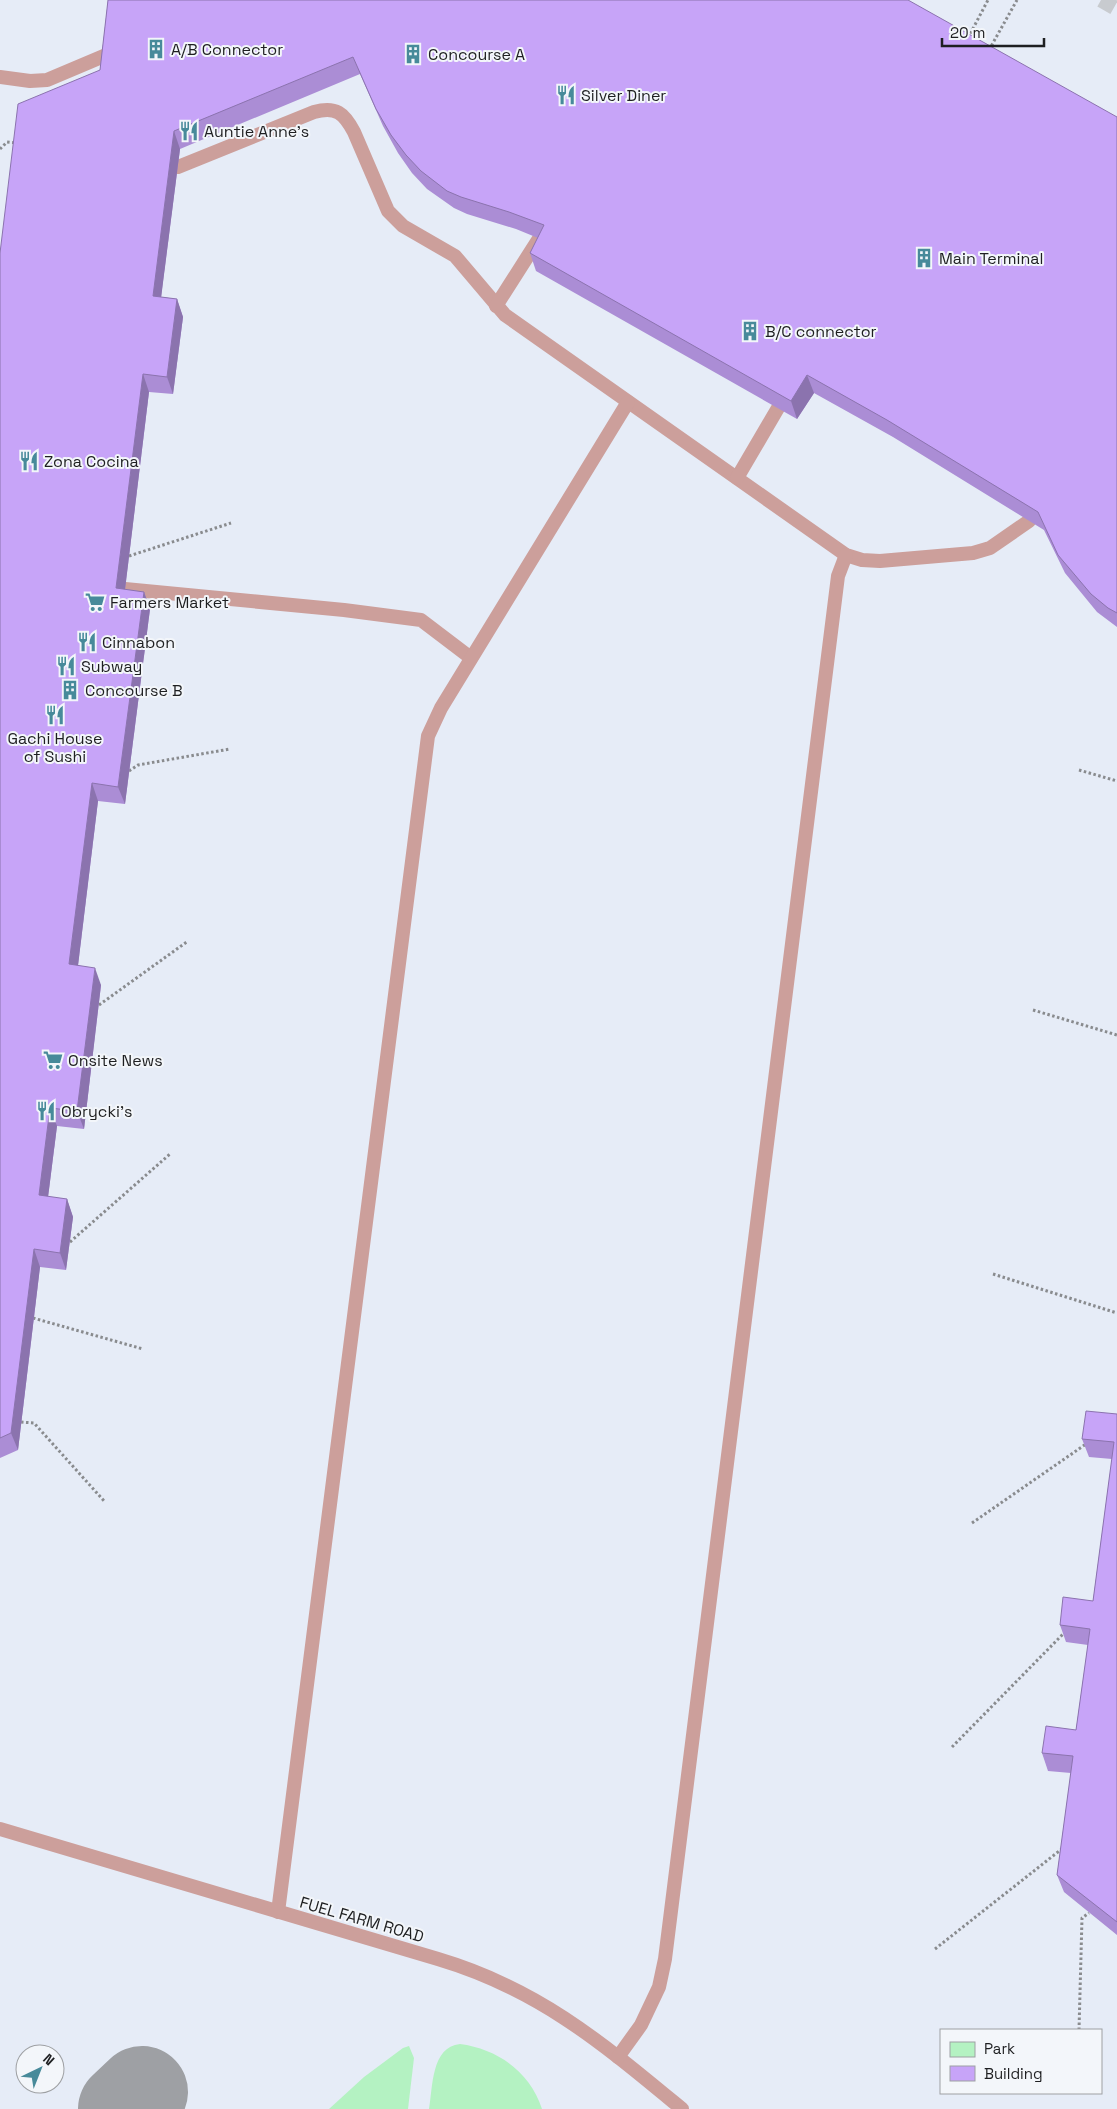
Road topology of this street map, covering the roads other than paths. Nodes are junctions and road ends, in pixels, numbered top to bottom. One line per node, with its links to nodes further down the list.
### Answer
1 (133, 43): 3 (lane)
2 (0, 76): 3 (lane)
3 (39, 81): 4 (lane)
4 (44, 97)
5 (178, 167): 7 (lane)
6 (540, 237): 7 (lane)
7 (496, 306): 8 (lane)
8 (628, 402): 10 (lane); 14 (lane)
9 (778, 408): 10 (lane)
10 (737, 478): 12 (lane)
11 (1029, 521): 12 (lane)
12 (846, 555): 17 (lane)
13 (124, 589): 14 (lane)
14 (471, 658): 16 (lane)
15 (0, 1829): 16 (lane, FUEL FARM ROAD)
16 (278, 1912): 17 (lane, FUEL FARM ROAD)
17 (618, 2056): 18 (lane, FUEL FARM ROAD)
18 (682, 2109)

